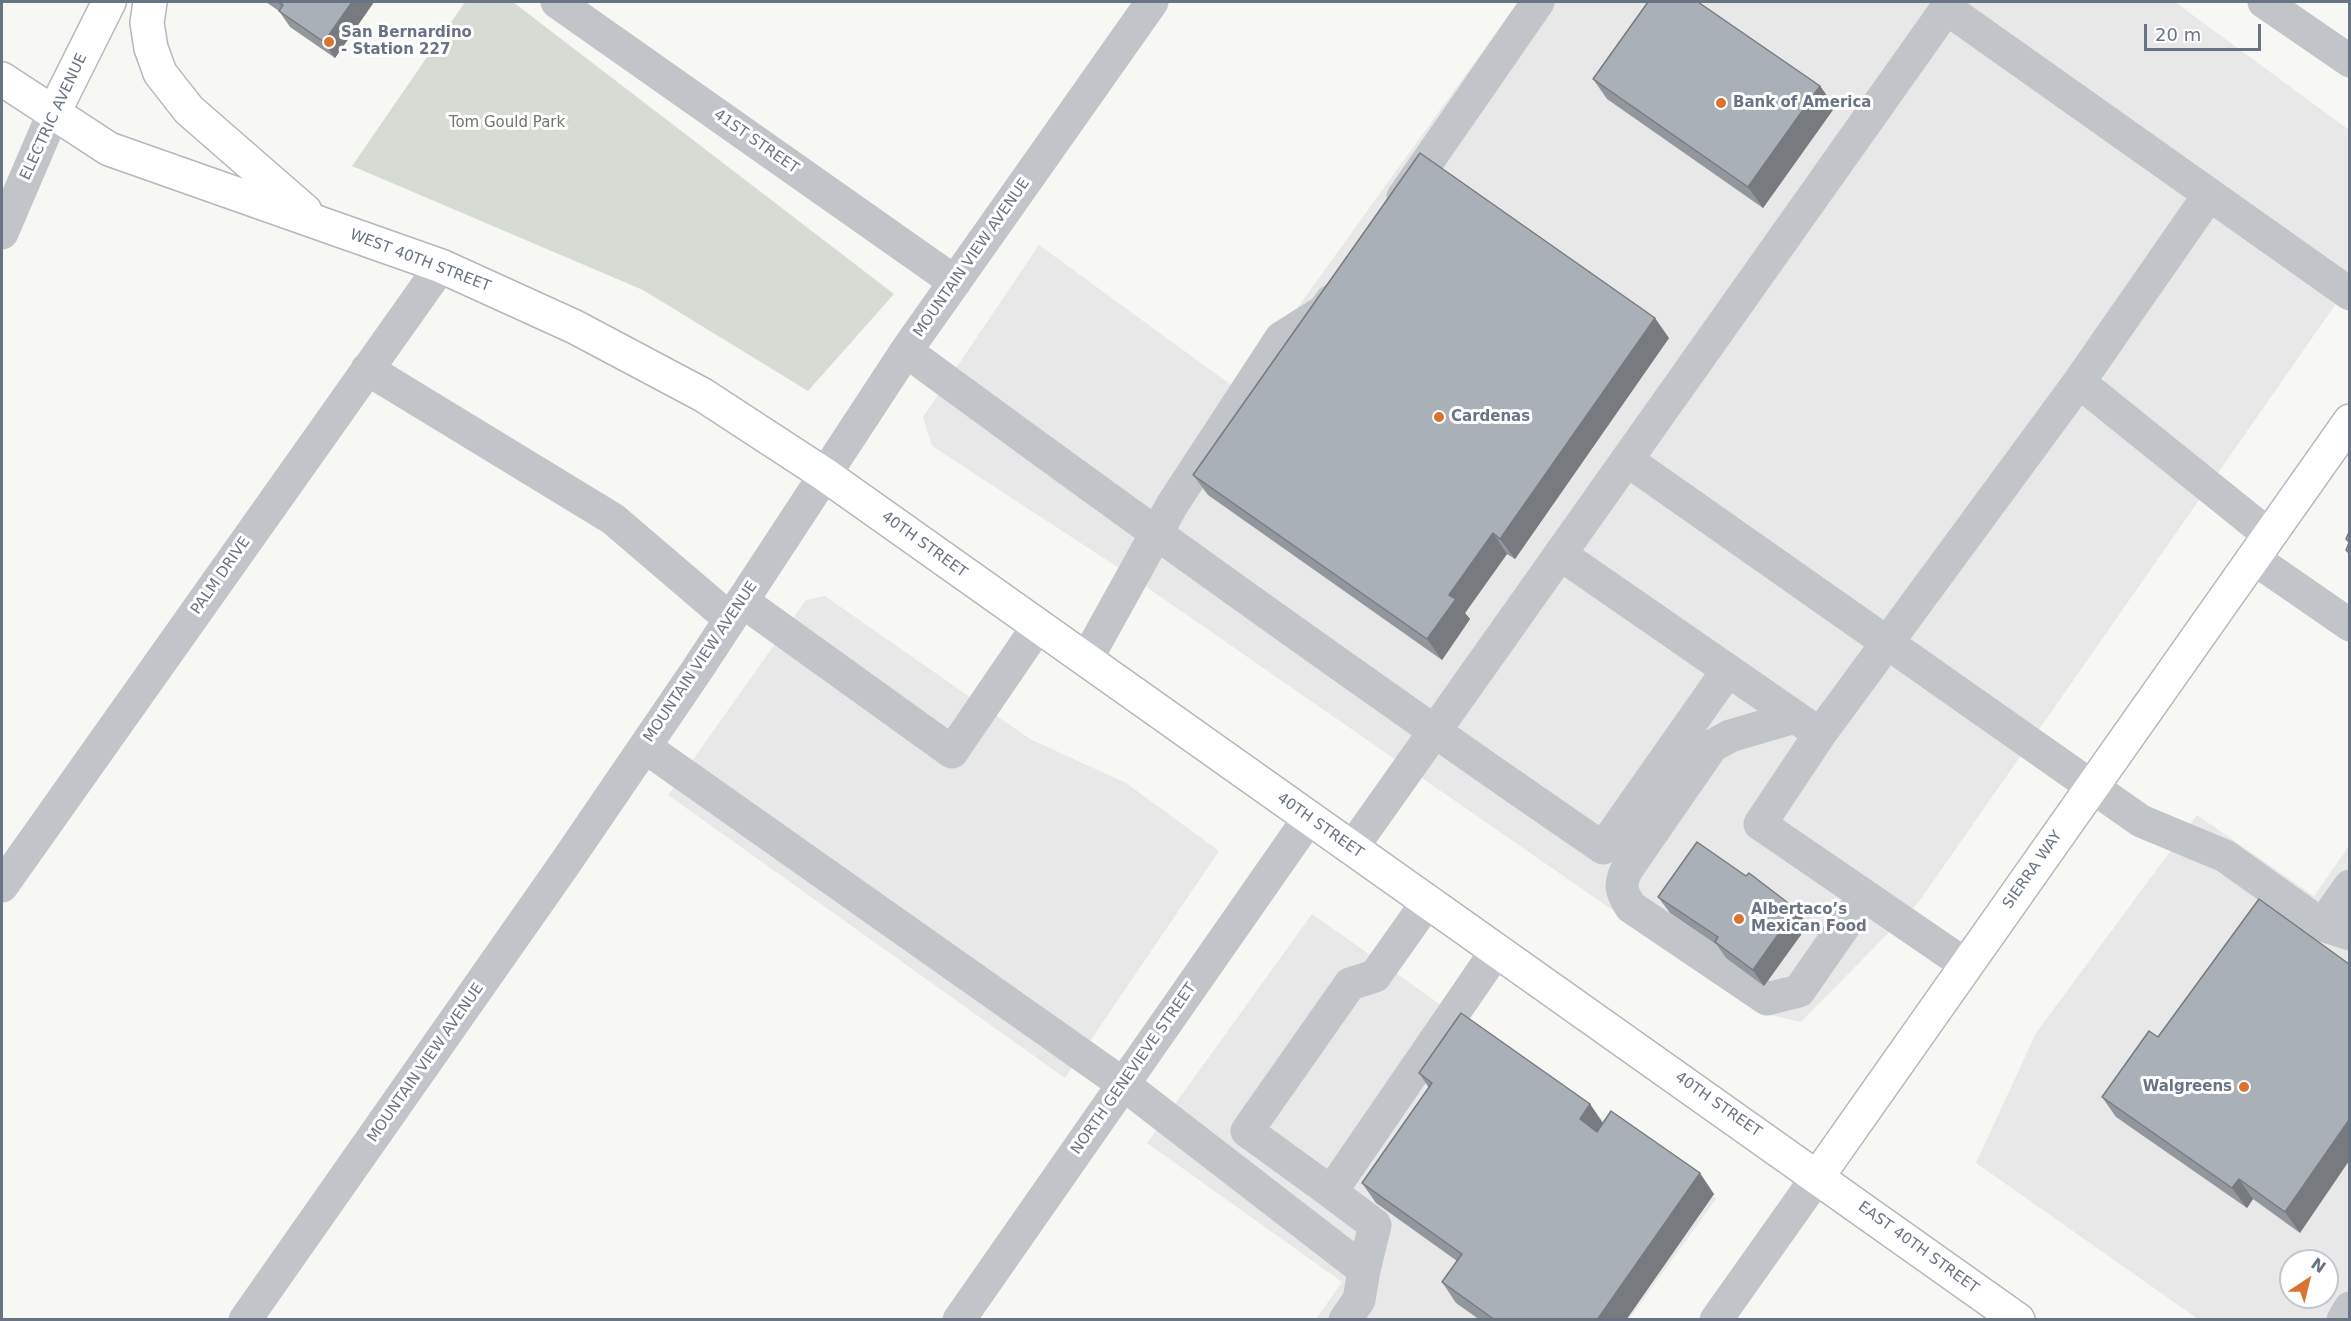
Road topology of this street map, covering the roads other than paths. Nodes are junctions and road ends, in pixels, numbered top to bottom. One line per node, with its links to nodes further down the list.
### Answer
1 (109, 2): 10 (main road, ELECTRIC AVENUE)
2 (150, 2): 12 (main road)
3 (557, 2): 17 (street, 41ST STREET)
4 (1152, 2): 17 (street, MOUNTAIN VIEW AVENUE)
5 (1538, 2): 13 (street)
6 (2264, 2): 8 (street)
7 (1948, 5): 11 (street); 23 (street)
8 (2349, 61)
9 (2, 79): 10 (main road, WEST 40TH STREET)
10 (53, 114): 12 (main road, WEST 40TH STREET); 14 (street, ELECTRIC AVENUE)
11 (2209, 195): 18 (street); 21 (street)
12 (318, 222): 15 (main road, WEST 40TH STREET)
13 (1384, 224)
14 (2, 233)
15 (441, 266): 20 (street, PALM DRIVE); 24 (main road, WEST 40TH STREET)
16 (1351, 272): 25 (street)
17 (955, 282): 19 (street, MOUNTAIN VIEW AVENUE)
18 (2349, 294)
19 (906, 351): 24 (street, MOUNTAIN VIEW AVENUE); 25 (street)
20 (367, 369): 28 (street); 40 (street, PALM DRIVE)
21 (2079, 382): 26 (street); 31 (street)
22 (2349, 421): 26 (main road, SIERRA WAY)
23 (1627, 460): 27 (street); 31 (street)
24 (824, 474): 28 (street, MOUNTAIN VIEW AVENUE); 30 (main road, 40TH STREET)
25 (1155, 534): 32 (street); 35 (street)
26 (2261, 546): 29 (street); 37 (main road, SIERRA WAY)
27 (1560, 555): 33 (street); 35 (street)
28 (736, 610): 30 (street); 36 (street, MOUNTAIN VIEW AVENUE)
29 (2349, 625)
30 (1038, 626): 32 (main road, 40TH STREET)
31 (1888, 645): 34 (street); 37 (street)
32 (1086, 660): 38 (main road, 40TH STREET)
33 (1728, 670): 34 (street); 35 (street)
34 (1808, 726): 42 (street); 42 (street)
35 (1434, 732): 39 (street)
36 (645, 747): 47 (street); 52 (street, MOUNTAIN VIEW AVENUE)
37 (2091, 788): 44 (street); 46 (main road, SIERRA WAY)
38 (1309, 818): 39 (main road, 40TH STREET); 47 (street, NORTH GENEVIEVE STREET)
39 (1352, 848): 43 (main road, 40TH STREET)
40 (2, 886)
41 (2349, 886): 44 (street)
42 (1865, 896): 46 (street)
43 (1428, 901): 45 (main road, 40TH STREET); 49 (street)
44 (2336, 929)
45 (1497, 950): 48 (main road, 40TH STREET); 49 (street)
46 (1966, 965): 48 (main road, SIERRA WAY)
47 (1124, 1084): 50 (street); 53 (street, NORTH GENEVIEVE STREET)
48 (1818, 1176): 55 (street, SIERRA WAY); 56 (main road, EAST 40TH STREET)
49 (1331, 1192): 50 (street)
50 (1365, 1270): 54 (street)
51 (2349, 1308): 57 (street)
52 (245, 1320)
53 (959, 1320)
54 (1345, 1320)
55 (1716, 1320)
56 (2018, 1320)
57 (2343, 1320)

